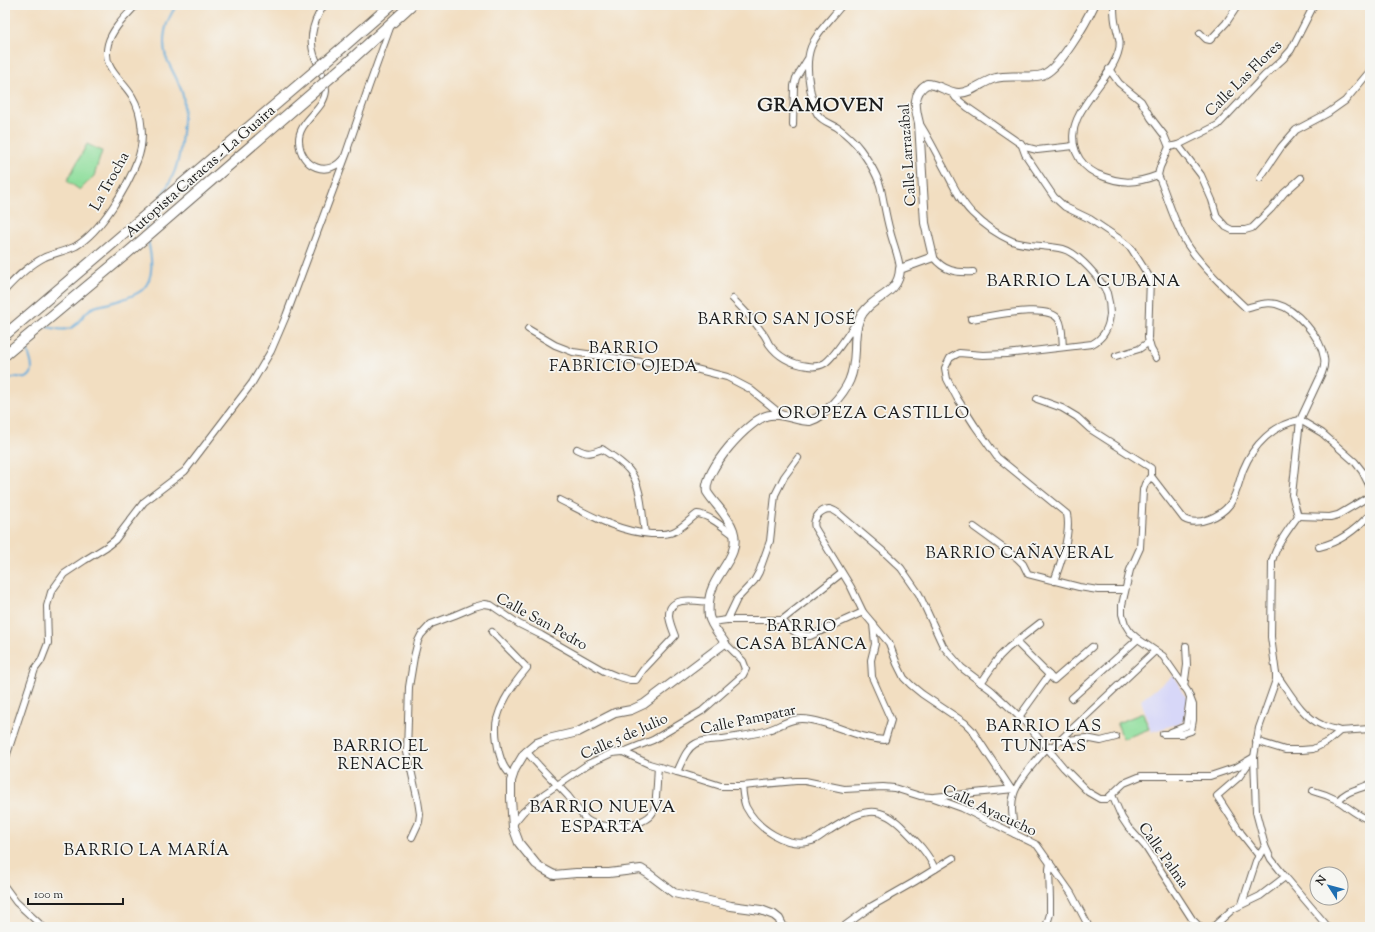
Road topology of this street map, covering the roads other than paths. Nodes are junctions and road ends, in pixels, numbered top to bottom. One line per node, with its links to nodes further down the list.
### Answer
1 (136, 5): 29 (street, La Trocha)
2 (324, 5): 22 (street)
3 (391, 5): 34 (highway, Autopista Caracas - La Guaira, bridge)
4 (411, 5): 10 (highway, Autopista Caracas - La Guaira)
5 (842, 5): 12 (street)
6 (1094, 5): 15 (street)
7 (1114, 5): 13 (street)
8 (1238, 5): 11 (street)
9 (1314, 5): 19 (street, Calle Las Flores)
10 (392, 24): 22 (street); 37 (highway, Autopista Caracas - La Guaira, bridge)
11 (1200, 33)
12 (808, 59): 17 (street); 27 (street)
13 (1109, 69): 20 (street); 21 (street)
14 (1370, 71): 24 (street)
15 (952, 92): 16 (street, Calle Larrazábal); 18 (street)
16 (919, 123): 26 (street, Calle Larrazábal); 36 (street)
17 (793, 125)
18 (1021, 143): 20 (street); 35 (street)
19 (1178, 144): 21 (street, Calle Las Flores); 25 (street)
20 (1074, 146): 23 (street)
21 (1169, 147): 23 (street)
22 (348, 150): 87 (street)
23 (1158, 175): 42 (street)
24 (1260, 178)
25 (1301, 178)
26 (933, 257): 27 (street); 28 (street)
27 (900, 269): 31 (street)
28 (973, 272)
29 (5, 290)
30 (733, 299): 31 (street)
31 (860, 319): 41 (street)
32 (970, 320): 36 (street)
33 (528, 329): 41 (street)
34 (5, 335)
35 (1149, 342): 38 (street); 39 (street)
36 (1063, 347): 56 (street)
37 (5, 355)
38 (1116, 356)
39 (1156, 358)
40 (1037, 399): 45 (street)
41 (783, 416): 53 (street)
42 (1300, 420): 45 (street); 46 (street); 50 (street)
43 (578, 449): 52 (street)
44 (798, 458): 60 (street)
45 (1151, 476): 57 (street)
46 (1370, 487)
47 (1370, 496): 50 (street)
48 (560, 500): 52 (street)
49 (1370, 514): 54 (street)
50 (1298, 516): 72 (street)
51 (974, 527): 56 (street)
52 (645, 533): 53 (street)
53 (735, 536): 58 (street)
54 (1319, 547)
55 (842, 573): 59 (street); 61 (street); 74 (street)
56 (1054, 581): 57 (street)
57 (1125, 590): 66 (street)
58 (710, 602): 62 (street); 102 (street, Calle San Pedro)
59 (863, 612): 61 (street); 63 (street)
60 (727, 620): 61 (street); 62 (street)
61 (782, 620)
62 (712, 622): 68 (street)
63 (873, 624): 89 (street, Calle Pampatar); 94 (street)
64 (1040, 624): 67 (street)
65 (492, 632): 90 (street)
66 (1138, 639): 71 (street); 76 (street)
67 (1016, 642): 73 (street); 74 (street)
68 (725, 643): 84 (street); 85 (street, Calle 5 de Julio)
69 (1186, 646): 75 (street)
70 (1092, 647): 73 (street)
71 (1155, 651): 75 (street); 81 (street)
72 (1276, 674): 79 (street); 82 (street)
73 (1049, 675): 77 (street)
74 (981, 683): 77 (street)
75 (1188, 693): 75 (street)
76 (1072, 698)
77 (1019, 717): 83 (street)
78 (1370, 729): 79 (street)
79 (1340, 731): 82 (street)
80 (1116, 737): 81 (street)
81 (1059, 741): 83 (street)
82 (1256, 741): 86 (street)
83 (1047, 748): 94 (street); 96 (street)
84 (526, 751): 90 (street); 92 (street)
85 (623, 752): 88 (street); 92 (street, Calle 5 de Julio)
86 (1254, 757): 96 (street); 103 (street); 104 (street)
87 (5, 760)
88 (658, 767): 89 (street); 92 (street)
89 (677, 772): 93 (street)
90 (512, 777): 100 (street)
91 (1370, 784): 98 (street)
92 (557, 785): 100 (street, Calle 5 de Julio)
93 (742, 786): 97 (street); 107 (street)
94 (1014, 789): 97 (street); 101 (street)
95 (1313, 791): 98 (street)
96 (1112, 795): 117 (street, Calle Palma)
97 (932, 798): 101 (street, Calle Ayacucho)
98 (1338, 801): 99 (street)
99 (1370, 820)
100 (513, 824): 113 (street)
101 (1015, 834): 106 (street, Calle Ayacucho)
102 (412, 837)
103 (1265, 846): 104 (street); 108 (street)
104 (1259, 856): 110 (street)
105 (953, 858): 107 (street)
106 (1050, 863): 115 (street); 116 (street, Calle Ayacucho)
107 (935, 869): 114 (street)
108 (1285, 877): 110 (street); 111 (street)
109 (5, 887): 112 (street)
110 (1242, 904): 118 (street)
111 (1322, 918): 119 (street); 120 (street)
112 (43, 927)
113 (783, 927)
114 (843, 927)
115 (1046, 927)
116 (1089, 927)
117 (1200, 927)
118 (1213, 927)
119 (1323, 927)
120 (1328, 927)

